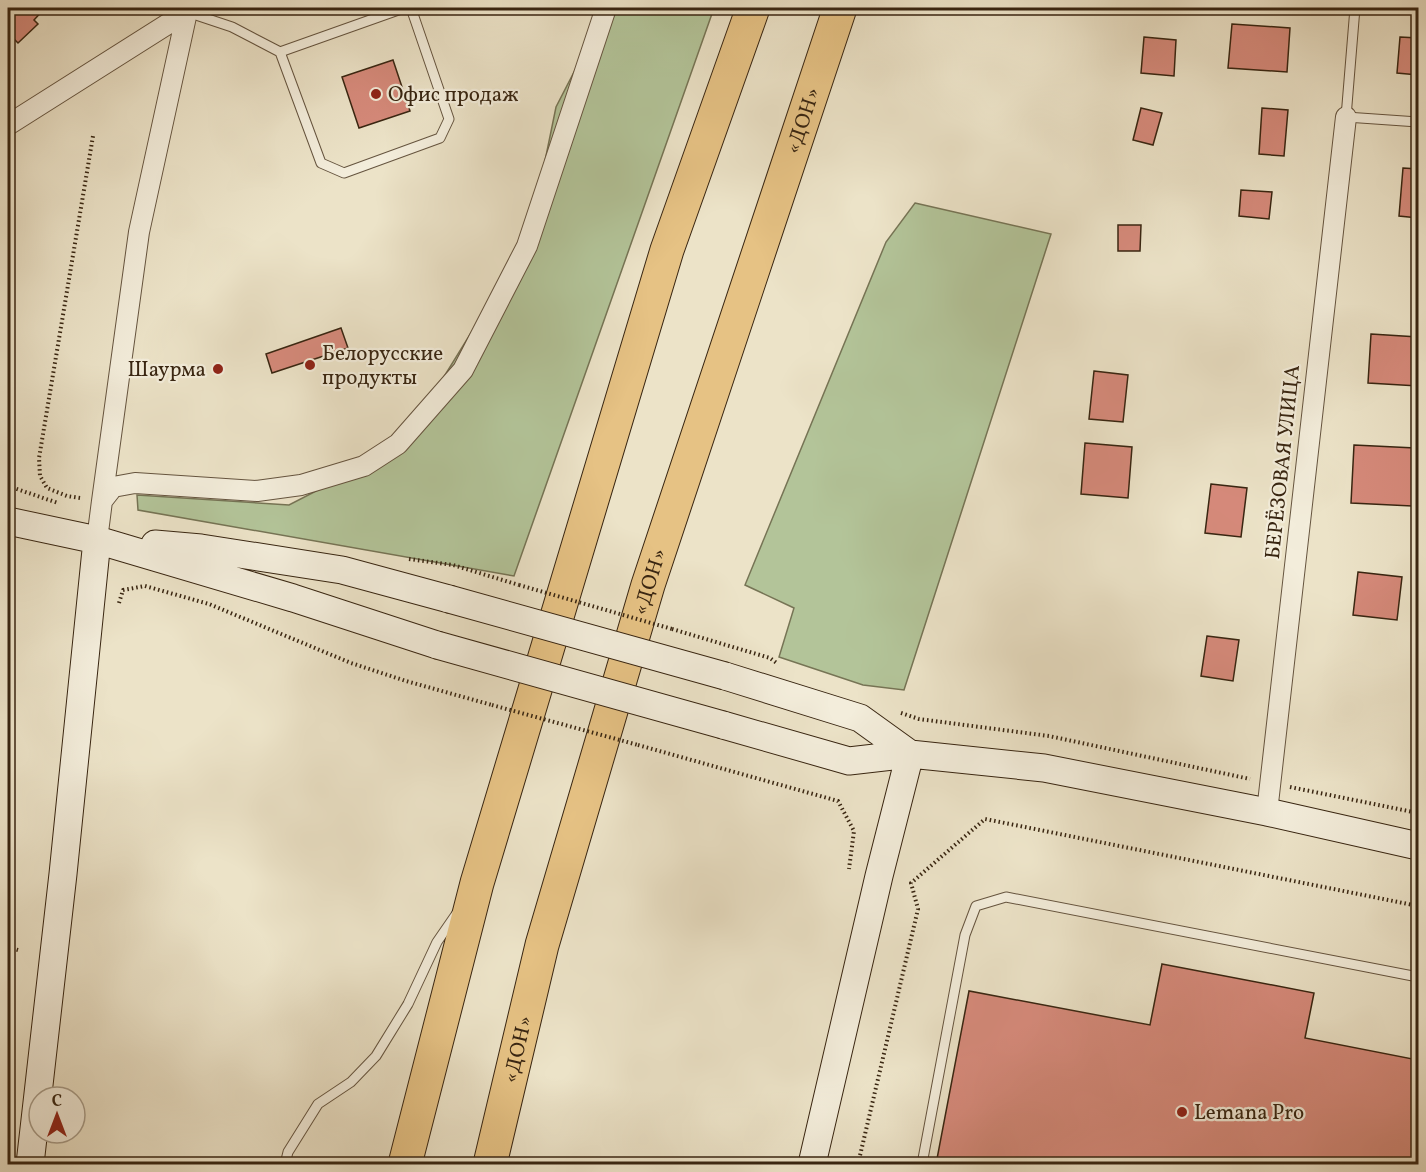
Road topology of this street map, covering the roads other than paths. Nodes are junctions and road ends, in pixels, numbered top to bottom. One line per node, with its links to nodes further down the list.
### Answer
1 (404, 8): 8 (lane)
2 (411, 8): 8 (lane)
3 (606, 8): 12 (street)
4 (753, 8): 18 (highway)
5 (840, 8): 23 (highway, «ДОН»)
6 (1355, 8): 9 (lane)
7 (190, 10): 8 (lane); 11 (street); 12 (street)
8 (280, 52)
9 (1346, 117): 10 (lane); 16 (street, БЕРЁЗОВАЯ УЛИЦА)
10 (1419, 122)
11 (8, 125)
12 (102, 501): 14 (street)
13 (8, 521): 14 (street)
14 (97, 540): 15 (street, bridge); 15 (street, bridge); 20 (street)
15 (910, 754): 16 (street); 24 (street)
16 (1267, 812): 17 (street)
17 (1419, 846)
18 (477, 883): 21 (lane); 22 (highway)
19 (1419, 977): 25 (lane)
20 (30, 1164)
21 (285, 1164)
22 (405, 1164)
23 (490, 1164)
24 (812, 1164)
25 (922, 1164)

